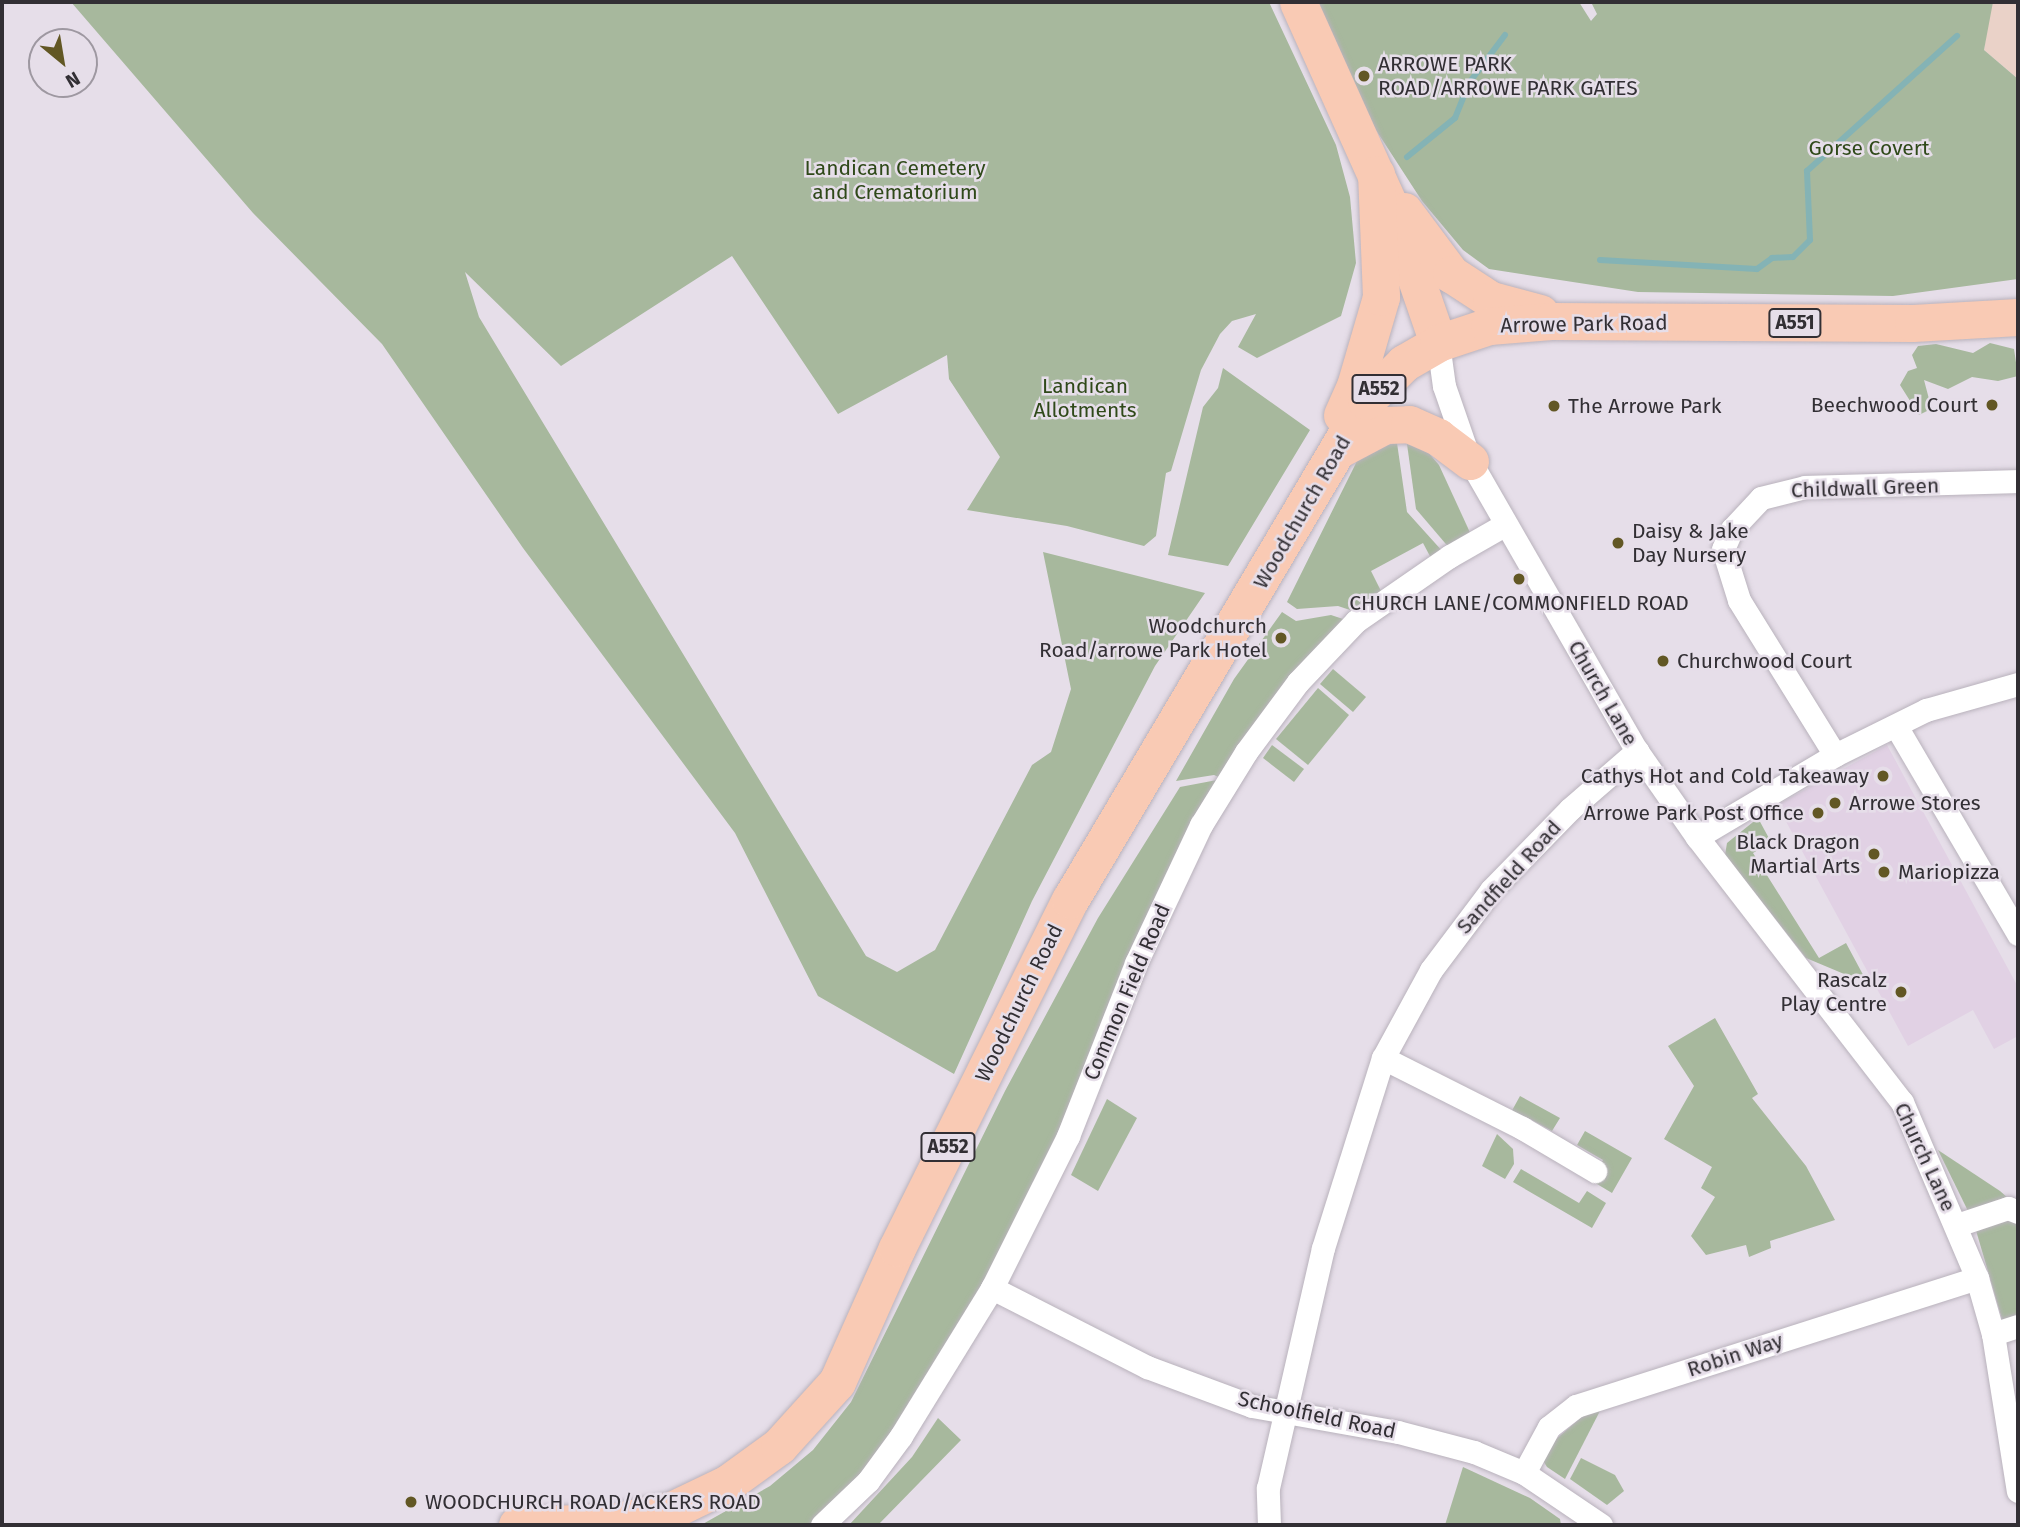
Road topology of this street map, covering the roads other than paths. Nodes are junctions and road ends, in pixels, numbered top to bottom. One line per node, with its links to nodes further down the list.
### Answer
1 (1298, 2): 2 (main road)
2 (1376, 174): 4 (main road); 5 (main road); 10 (main road)
3 (2018, 317): 4 (main road, Arrowe Park Road / A551)
4 (1572, 321): 5 (main road, Arrowe Park Road / A551)
5 (1438, 343): 6 (main road, Woodchurch Road / A552); 7 (street, Church Lane)
6 (1338, 451): 7 (main road); 10 (main road, Woodchurch Road / A552)
7 (1470, 461): 9 (street, Church Lane)
8 (2018, 481): 14 (street, Childwall Green)
9 (1506, 524): 13 (street, Church Lane); 23 (street, Common Field Road)
10 (1287, 538): 29 (main road, Woodchurch Road / A552)
11 (2018, 684): 12 (street)
12 (1896, 726): 14 (street); 16 (street)
13 (1637, 751): 15 (street, Church Lane); 18 (street, Sandfield Road)
14 (1835, 755): 15 (street)
15 (1697, 837): 21 (street, Church Lane)
16 (2013, 910): 17 (street)
17 (2018, 934)
18 (1383, 1058): 19 (street); 26 (street, Sandfield Road)
19 (1595, 1171)
20 (2018, 1212): 21 (street, Church Lane)
21 (1957, 1225): 22 (street, Church Lane)
22 (1977, 1278): 25 (street, Church Lane); 27 (street, Robin Way)
23 (992, 1288): 26 (street, Schoolfield Road); 30 (street, Common Field Road)
24 (2018, 1326): 25 (street)
25 (1993, 1334): 28 (street, Church Lane)
26 (1284, 1413): 27 (street, Schoolfield Road); 31 (street, Sandfield Road)
27 (1524, 1473): 32 (street, Schoolfield Road)
28 (2018, 1491)
29 (517, 1525)
30 (822, 1525)
31 (1269, 1525)
32 (1601, 1525)

